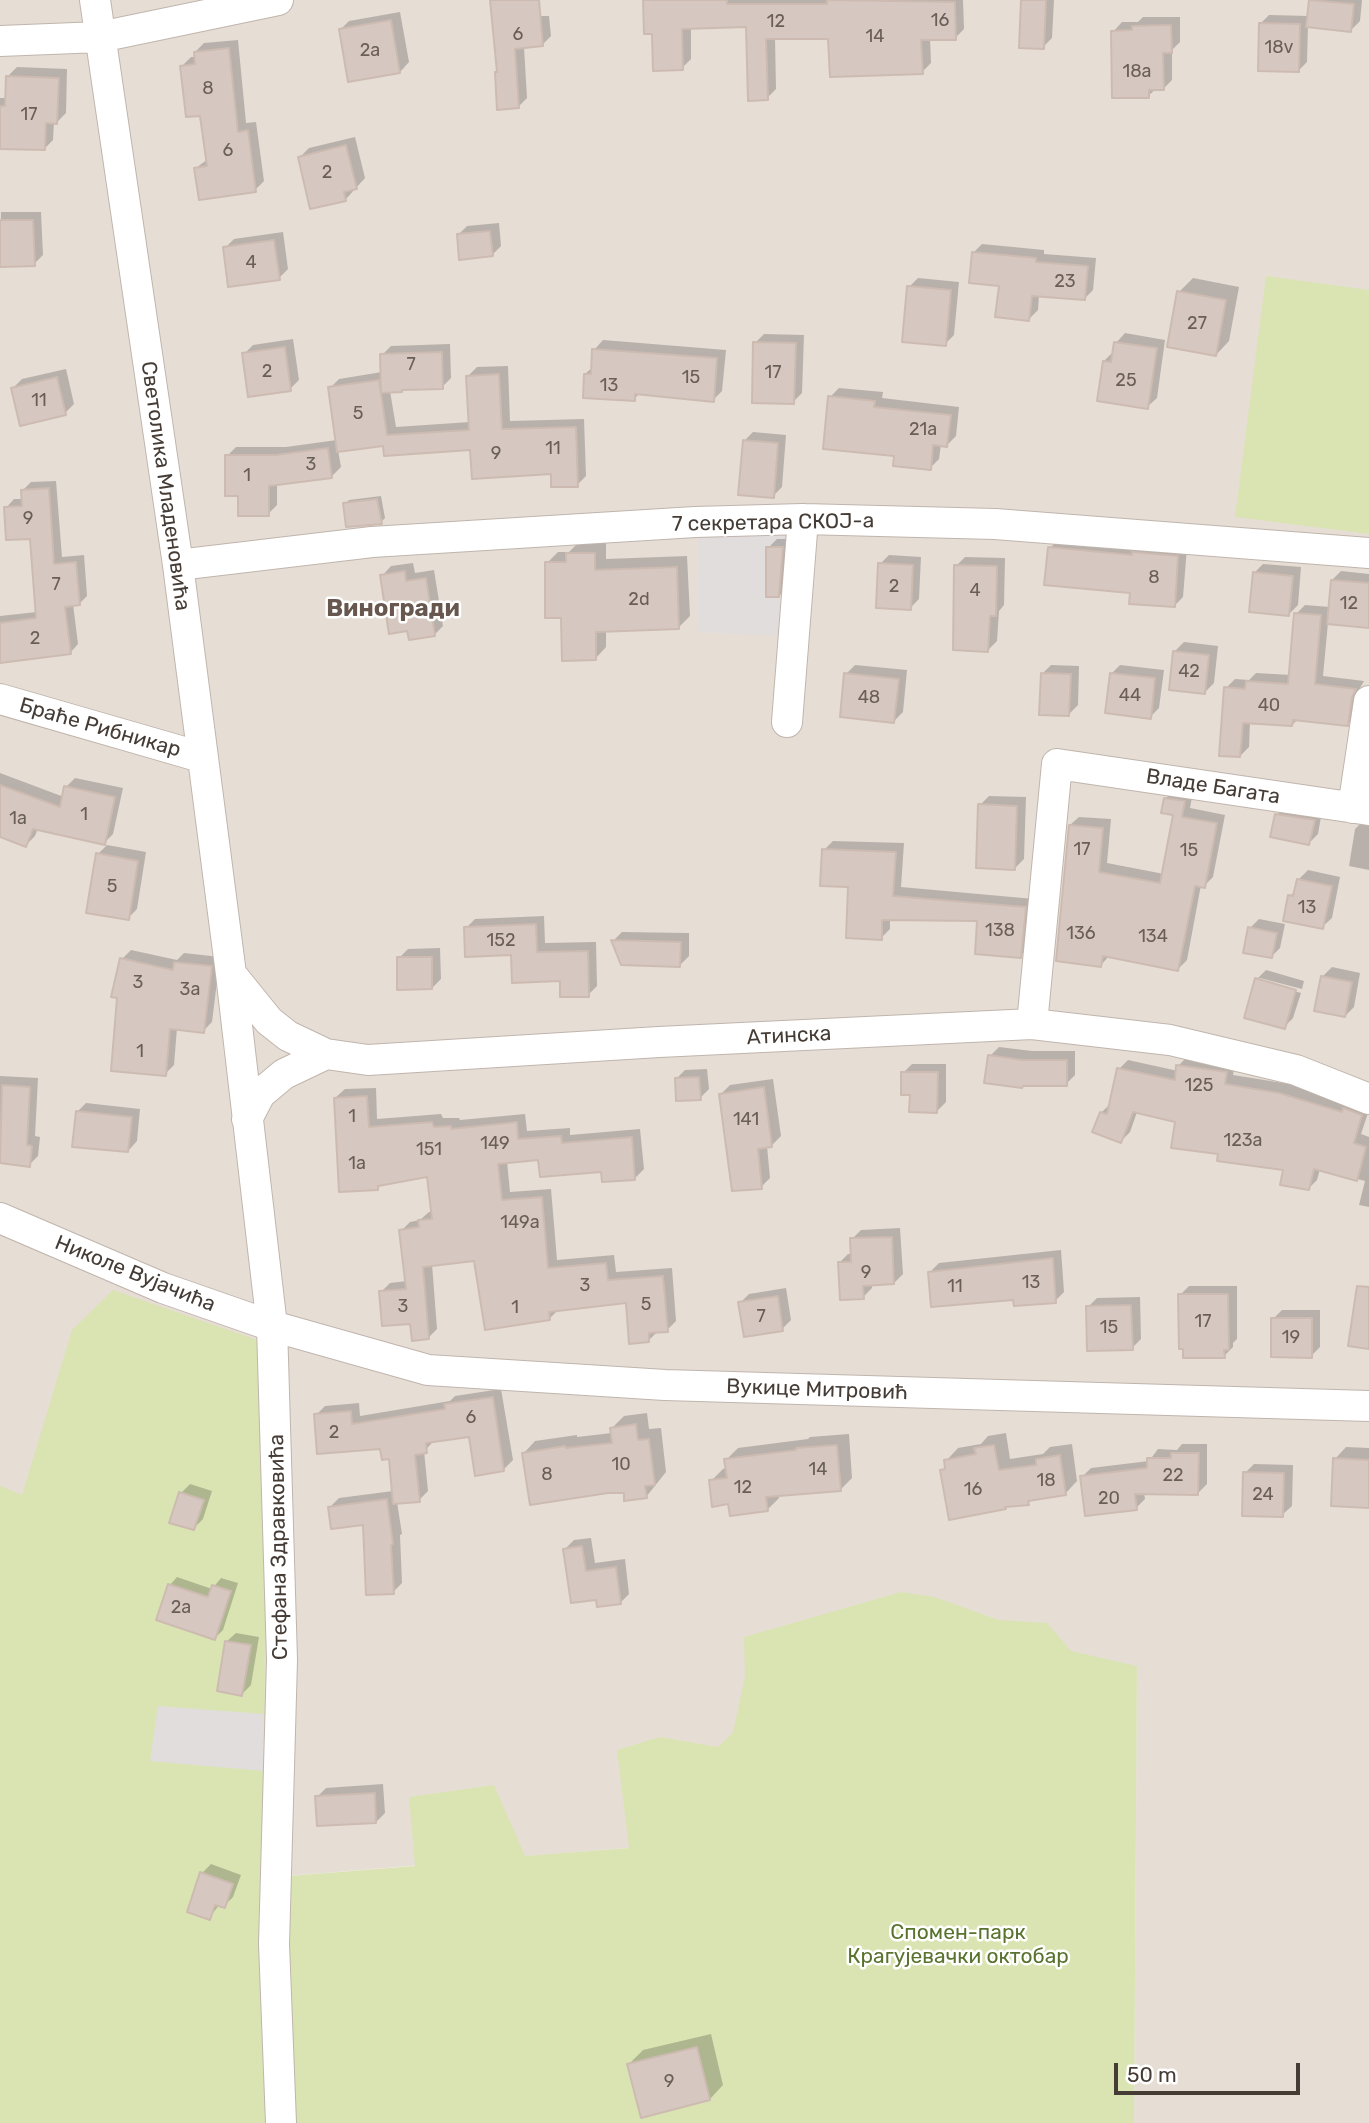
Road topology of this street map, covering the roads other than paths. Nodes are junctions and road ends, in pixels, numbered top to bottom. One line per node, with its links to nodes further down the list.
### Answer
1 (95, 0): 3 (street, Светолика Младеновића)
2 (278, 0): 3 (street)
3 (100, 37): 4 (street); 7 (street, Светолика Младеновића)
4 (0, 41)
5 (803, 519): 6 (street, 7 секретара СКОЈ-а); 7 (street, 7 секретара СКОЈ-а); 10 (street)
6 (1369, 553)
7 (178, 565): 11 (street, Светолика Младеновића)
8 (0, 699): 11 (street, Браће Рибникар)
9 (1369, 701): 12 (street)
10 (787, 722)
11 (201, 757): 13 (street, Светолика Младеновића)
12 (1361, 809): 14 (street, Владе Багата)
13 (231, 974): 15 (street, Атинска); 17 (street, Стефана Здравковића)
14 (1032, 1024): 15 (street, Атинска); 16 (street, Атинска)
15 (326, 1054): 17 (street)
16 (1369, 1099)
17 (247, 1119): 19 (street, Стефана Здравковића)
18 (0, 1218): 19 (street, Николе Вујачића)
19 (272, 1326): 20 (street, Вукице Митровић); 21 (street, Стефана Здравковића)
20 (1369, 1406)
21 (281, 2123)

